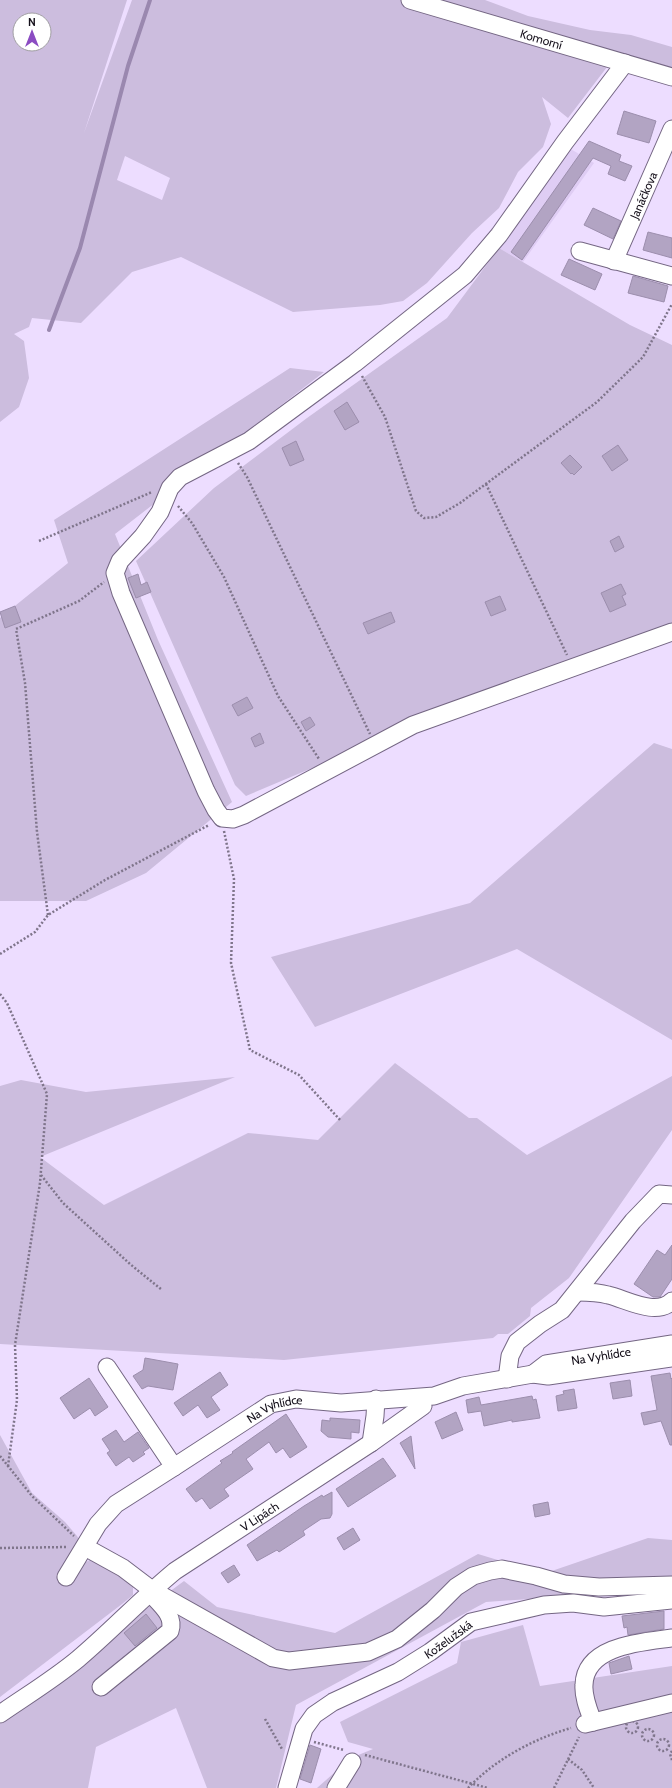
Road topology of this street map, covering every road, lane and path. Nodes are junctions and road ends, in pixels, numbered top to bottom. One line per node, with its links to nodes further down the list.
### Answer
1 (410, 0): 2 (street, Komorní)
2 (625, 63): 3 (street, Komorní); 9 (street)
3 (672, 77)
4 (672, 129): 6 (street, Janáčkova)
5 (580, 251): 6 (street)
6 (614, 261): 7 (street)
7 (672, 276)
8 (672, 304): 11 (path)
9 (355, 363): 10 (street); 11 (path)
10 (230, 451): 12 (street); 17 (path)
11 (486, 484): 16 (path)
12 (160, 494): 13 (path); 14 (street); 18 (path)
13 (39, 541)
14 (115, 574): 19 (street); 20 (path)
15 (672, 632): 16 (street)
16 (573, 668): 17 (street)
17 (375, 745): 18 (street)
18 (327, 770): 19 (street)
19 (222, 818): 20 (path); 23 (path)
20 (48, 915): 21 (path)
21 (0, 954)
22 (0, 994): 24 (path)
23 (341, 1121)
24 (41, 1175): 26 (path); 38 (path)
25 (672, 1195): 27 (street)
26 (162, 1290)
27 (577, 1292): 28 (street); 33 (street)
28 (672, 1300)
29 (672, 1344): 32 (street, Na Vyhlídce)
30 (672, 1358): 32 (street, Na Vyhlídce)
31 (107, 1367): 39 (street)
32 (533, 1374): 33 (street, Na Vyhlídce)
33 (507, 1379): 34 (street, Na Vyhlídce)
34 (376, 1400): 36 (street); 39 (street, Na Vyhlídce)
35 (422, 1406): 36 (street, V Lipách)
36 (371, 1443): 44 (street, V Lipách)
37 (0, 1456): 38 (path)
38 (8, 1466): 40 (path)
39 (174, 1467): 40 (street, Na Vyhlídce)
40 (84, 1547): 41 (path); 42 (street, Na Vyhlídce); 44 (street)
41 (0, 1548)
42 (66, 1577)
43 (672, 1585): 44 (street)
44 (151, 1591): 47 (street); 49 (street, V Lipách)
45 (672, 1600): 64 (street, Koželužská)
46 (672, 1638): 51 (street)
47 (101, 1687)
48 (672, 1703): 51 (street)
49 (0, 1714)
50 (265, 1719): 64 (path)
51 (589, 1723): 61 (path); 65 (path)
52 (638, 1729): 53 (path)
53 (643, 1732): 54 (path); 54 (path)
54 (654, 1738): 55 (path)
55 (659, 1741): 58 (path); 58 (path)
56 (316, 1742): 57 (path)
57 (324, 1744)
58 (668, 1749): 59 (path)
59 (672, 1751): 62 (path)
60 (372, 1757): 65 (path)
61 (568, 1759): 70 (path); 71 (path)
62 (672, 1760)
63 (352, 1762): 67 (street)
64 (292, 1770): 66 (street, Koželužská)
65 (473, 1784): 68 (path); 69 (path)
66 (287, 1788)
67 (336, 1788)
68 (468, 1788)
69 (488, 1788)
70 (554, 1788)
71 (594, 1788)

